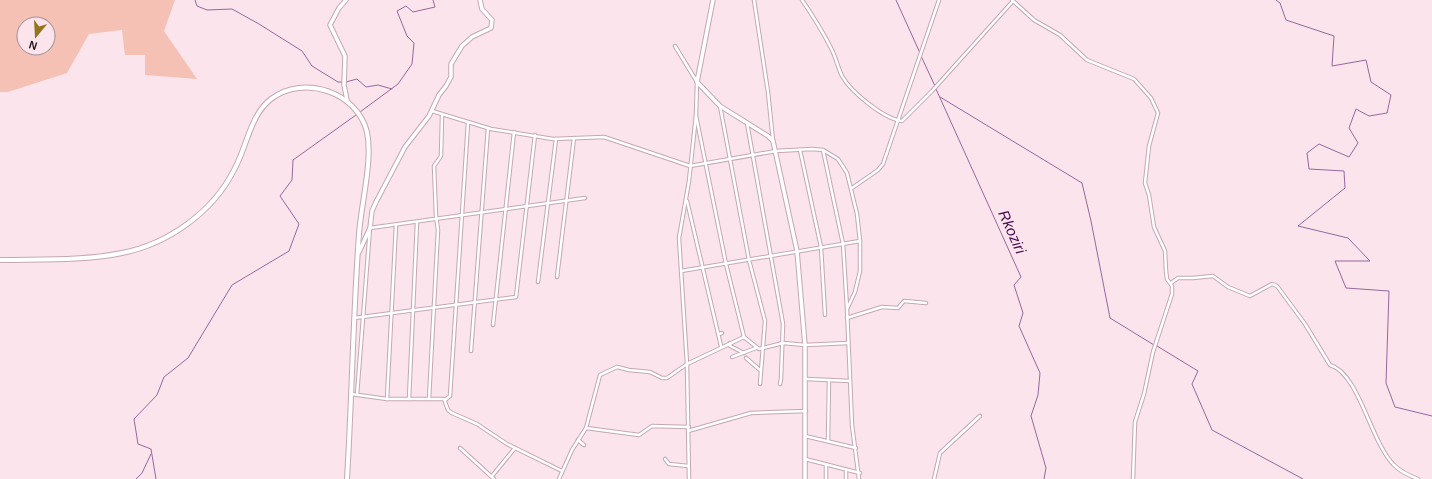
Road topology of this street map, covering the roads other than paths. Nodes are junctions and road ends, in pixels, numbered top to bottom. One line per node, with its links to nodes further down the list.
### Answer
1 (346, 0): 10 (street)
2 (480, 0): 12 (street)
3 (713, 0): 9 (street)
4 (754, 0): 23 (street)
5 (802, 0): 15 (street)
6 (939, 0): 15 (street)
7 (1013, 1): 15 (street); 57 (street)
8 (675, 46): 9 (street)
9 (697, 82): 11 (street); 13 (street)
10 (347, 100): 48 (main road); 50 (main road)
11 (720, 106): 17 (street); 28 (street)
12 (431, 111): 14 (street); 43 (street)
13 (696, 115): 29 (street); 30 (street)
14 (442, 116): 16 (street); 40 (street)
15 (896, 120): 31 (street)
16 (468, 123): 18 (street); 39 (street)
17 (747, 123): 23 (street); 27 (street)
18 (488, 128): 19 (street); 38 (street)
19 (514, 132): 20 (street); 37 (street)
20 (535, 135): 22 (street); 36 (street)
21 (574, 138): 22 (street); 30 (street); 34 (street)
22 (556, 139): 35 (street)
23 (773, 141): 26 (street)
24 (800, 150): 25 (street); 26 (street); 46 (street)
25 (823, 150): 31 (street); 45 (street)
26 (776, 152): 27 (street); 47 (street)
27 (753, 155): 28 (street); 49 (street)
28 (730, 159): 29 (street); 51 (street)
29 (707, 163): 30 (street); 52 (street)
30 (690, 166): 33 (street)
31 (852, 188): 44 (street)
32 (585, 198): 34 (street)
33 (687, 198): 53 (street); 54 (street)
34 (568, 201): 35 (street); 55 (street)
35 (547, 204): 36 (street); 56 (street)
36 (527, 206): 37 (street); 58 (street)
37 (505, 210): 38 (street); 58 (street)
38 (482, 213): 39 (street); 59 (street)
39 (462, 216): 40 (street); 61 (street)
40 (436, 219): 41 (street); 62 (street)
41 (417, 222): 42 (street); 64 (street)
42 (396, 225): 43 (street); 65 (street)
43 (370, 228): 48 (street); 67 (street)
44 (860, 241): 45 (street); 63 (street)
45 (843, 244): 46 (street); 63 (street)
46 (821, 247): 47 (street); 66 (street)
47 (797, 251): 49 (street); 77 (street)
48 (357, 255): 68 (main road)
49 (772, 256): 51 (street); 75 (street)
50 (0, 260)
51 (749, 260): 52 (street); 80 (street)
52 (726, 264): 53 (street); 73 (street)
53 (702, 268): 54 (street); 72 (street)
54 (681, 271): 85 (street)
55 (557, 277)
56 (538, 282)
57 (1170, 283): 125 (street); 126 (street)
58 (495, 300): 59 (street); 70 (street)
59 (476, 303): 61 (street); 81 (street)
60 (926, 303): 69 (street)
61 (455, 306): 62 (street); 97 (street)
62 (434, 308): 64 (street); 96 (street)
63 (847, 309): 69 (street)
64 (413, 311): 65 (street); 95 (street)
65 (391, 313): 67 (street); 94 (street)
66 (825, 315)
67 (363, 316): 68 (street); 93 (street)
68 (353, 318): 92 (main road)
69 (847, 318): 76 (street)
70 (493, 325)
71 (722, 333): 72 (street)
72 (718, 334): 78 (street)
73 (744, 337): 74 (street); 79 (street)
74 (730, 343): 78 (street); 82 (street)
75 (783, 343): 77 (street); 80 (street); 91 (street)
76 (848, 343): 77 (street); 89 (street)
77 (805, 345): 87 (street)
78 (722, 346): 85 (street)
79 (756, 348): 80 (street); 82 (street)
80 (762, 349): 86 (street)
81 (471, 351)
82 (744, 353): 83 (street)
83 (732, 357)
84 (746, 358): 86 (street)
85 (687, 364): 100 (street); 101 (street)
86 (760, 370): 90 (street)
87 (806, 379): 88 (street); 98 (street)
88 (829, 380): 89 (street); 104 (street)
89 (850, 380): 108 (street)
90 (760, 384)
91 (780, 384)
92 (350, 394): 93 (street); 117 (main road)
93 (356, 395): 94 (street)
94 (387, 399): 95 (street)
95 (409, 399): 96 (street)
96 (429, 399): 97 (street)
97 (445, 400): 107 (street)
98 (806, 411): 101 (street); 102 (street)
99 (980, 416): 124 (street)
100 (586, 428): 101 (street); 103 (street)
101 (688, 428): 112 (street)
102 (806, 436): 104 (street); 109 (street)
103 (578, 440): 105 (street); 113 (street)
104 (828, 441): 108 (street)
105 (584, 445)
106 (460, 448): 116 (street)
107 (515, 448): 113 (street); 116 (street)
108 (856, 448): 115 (street)
109 (805, 459): 111 (street); 120 (street)
110 (665, 460): 112 (street)
111 (826, 465): 114 (street); 121 (street)
112 (688, 466): 119 (street)
113 (562, 471): 118 (street)
114 (846, 471): 115 (street); 122 (street)
115 (860, 473): 123 (street)
116 (493, 478)
117 (348, 479)
118 (559, 479)
119 (689, 479)
120 (805, 479)
121 (826, 479)
122 (846, 479)
123 (859, 479)
124 (934, 479)
125 (1133, 479)
126 (1418, 479)

